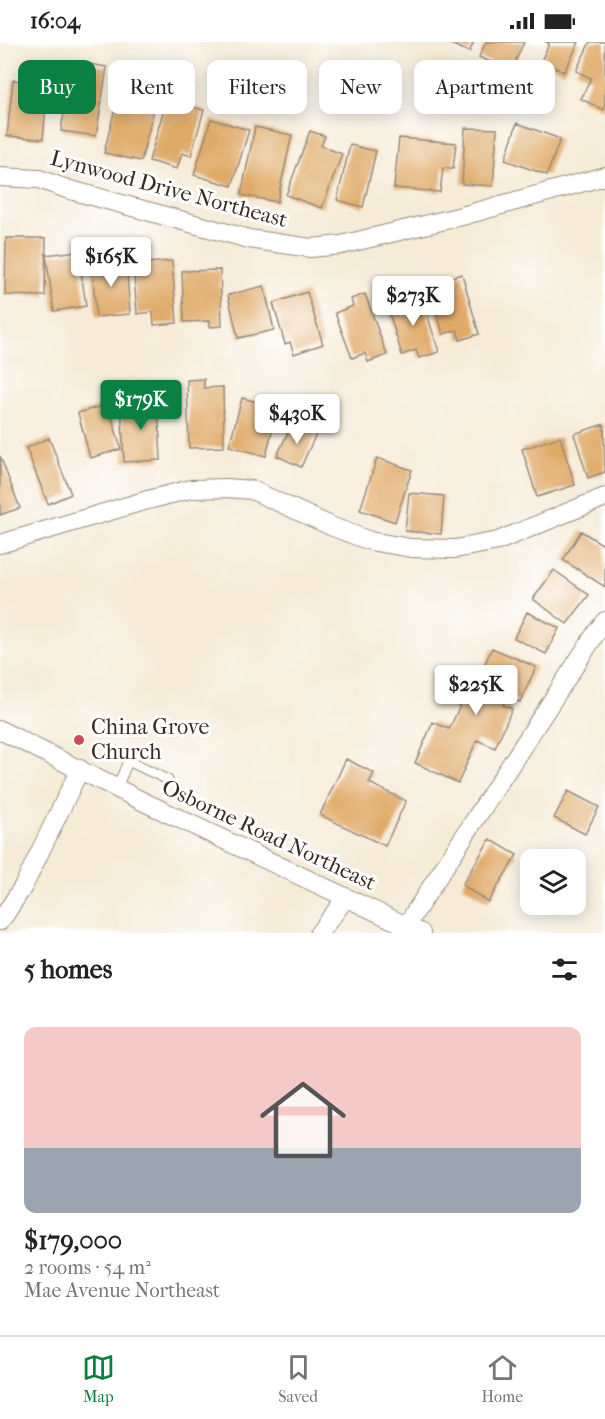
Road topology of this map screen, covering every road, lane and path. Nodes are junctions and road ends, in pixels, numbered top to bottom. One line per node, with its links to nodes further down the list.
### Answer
1 (605, 176): 2 (street, Lynwood Drive Northeast)
2 (0, 177)
3 (605, 497): 4 (street)
4 (0, 544)
5 (605, 621): 12 (street)
6 (0, 730): 7 (street, Osborne Road Northeast)
7 (80, 769): 9 (street, Osborne Road Northeast); 11 (street)
8 (168, 780): 9 (lane)
9 (117, 788): 10 (street, Osborne Road Northeast)
10 (346, 898): 12 (street, Osborne Road Northeast); 13 (street)
11 (0, 921)
12 (414, 929)
13 (320, 933)

